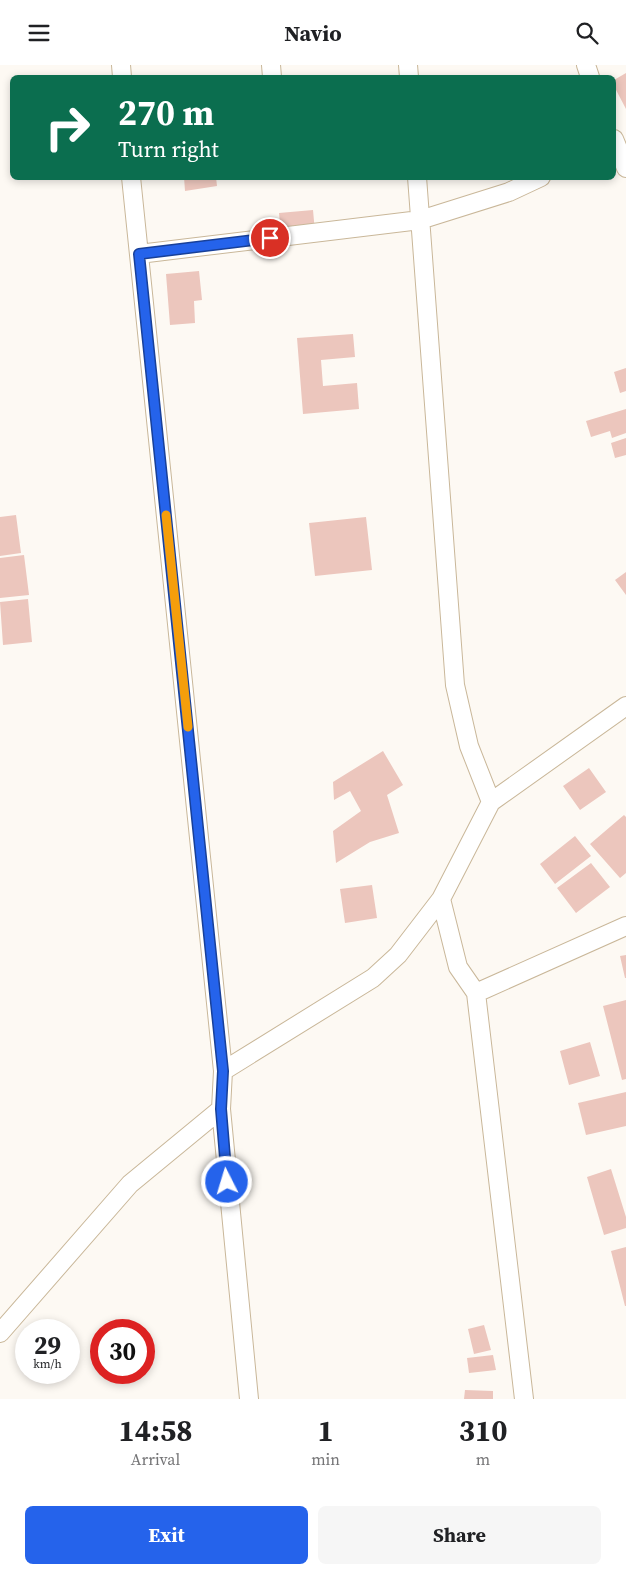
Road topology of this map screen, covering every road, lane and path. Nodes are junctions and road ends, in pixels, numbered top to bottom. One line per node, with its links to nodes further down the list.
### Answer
1 (617, 142): 2 (street)
2 (626, 168)
3 (132, 180): 7 (street)
4 (417, 180): 6 (street)
5 (535, 180): 6 (street)
6 (420, 220): 7 (street); 9 (street)
7 (139, 254): 13 (street)
8 (626, 705): 9 (street)
9 (491, 802): 10 (street)
10 (441, 899): 12 (street); 13 (street)
11 (626, 926): 12 (street)
12 (476, 993): 17 (street)
13 (223, 1071): 14 (street)
14 (221, 1109): 15 (street); 16 (street)
15 (0, 1333)
16 (249, 1399)
17 (524, 1399)

